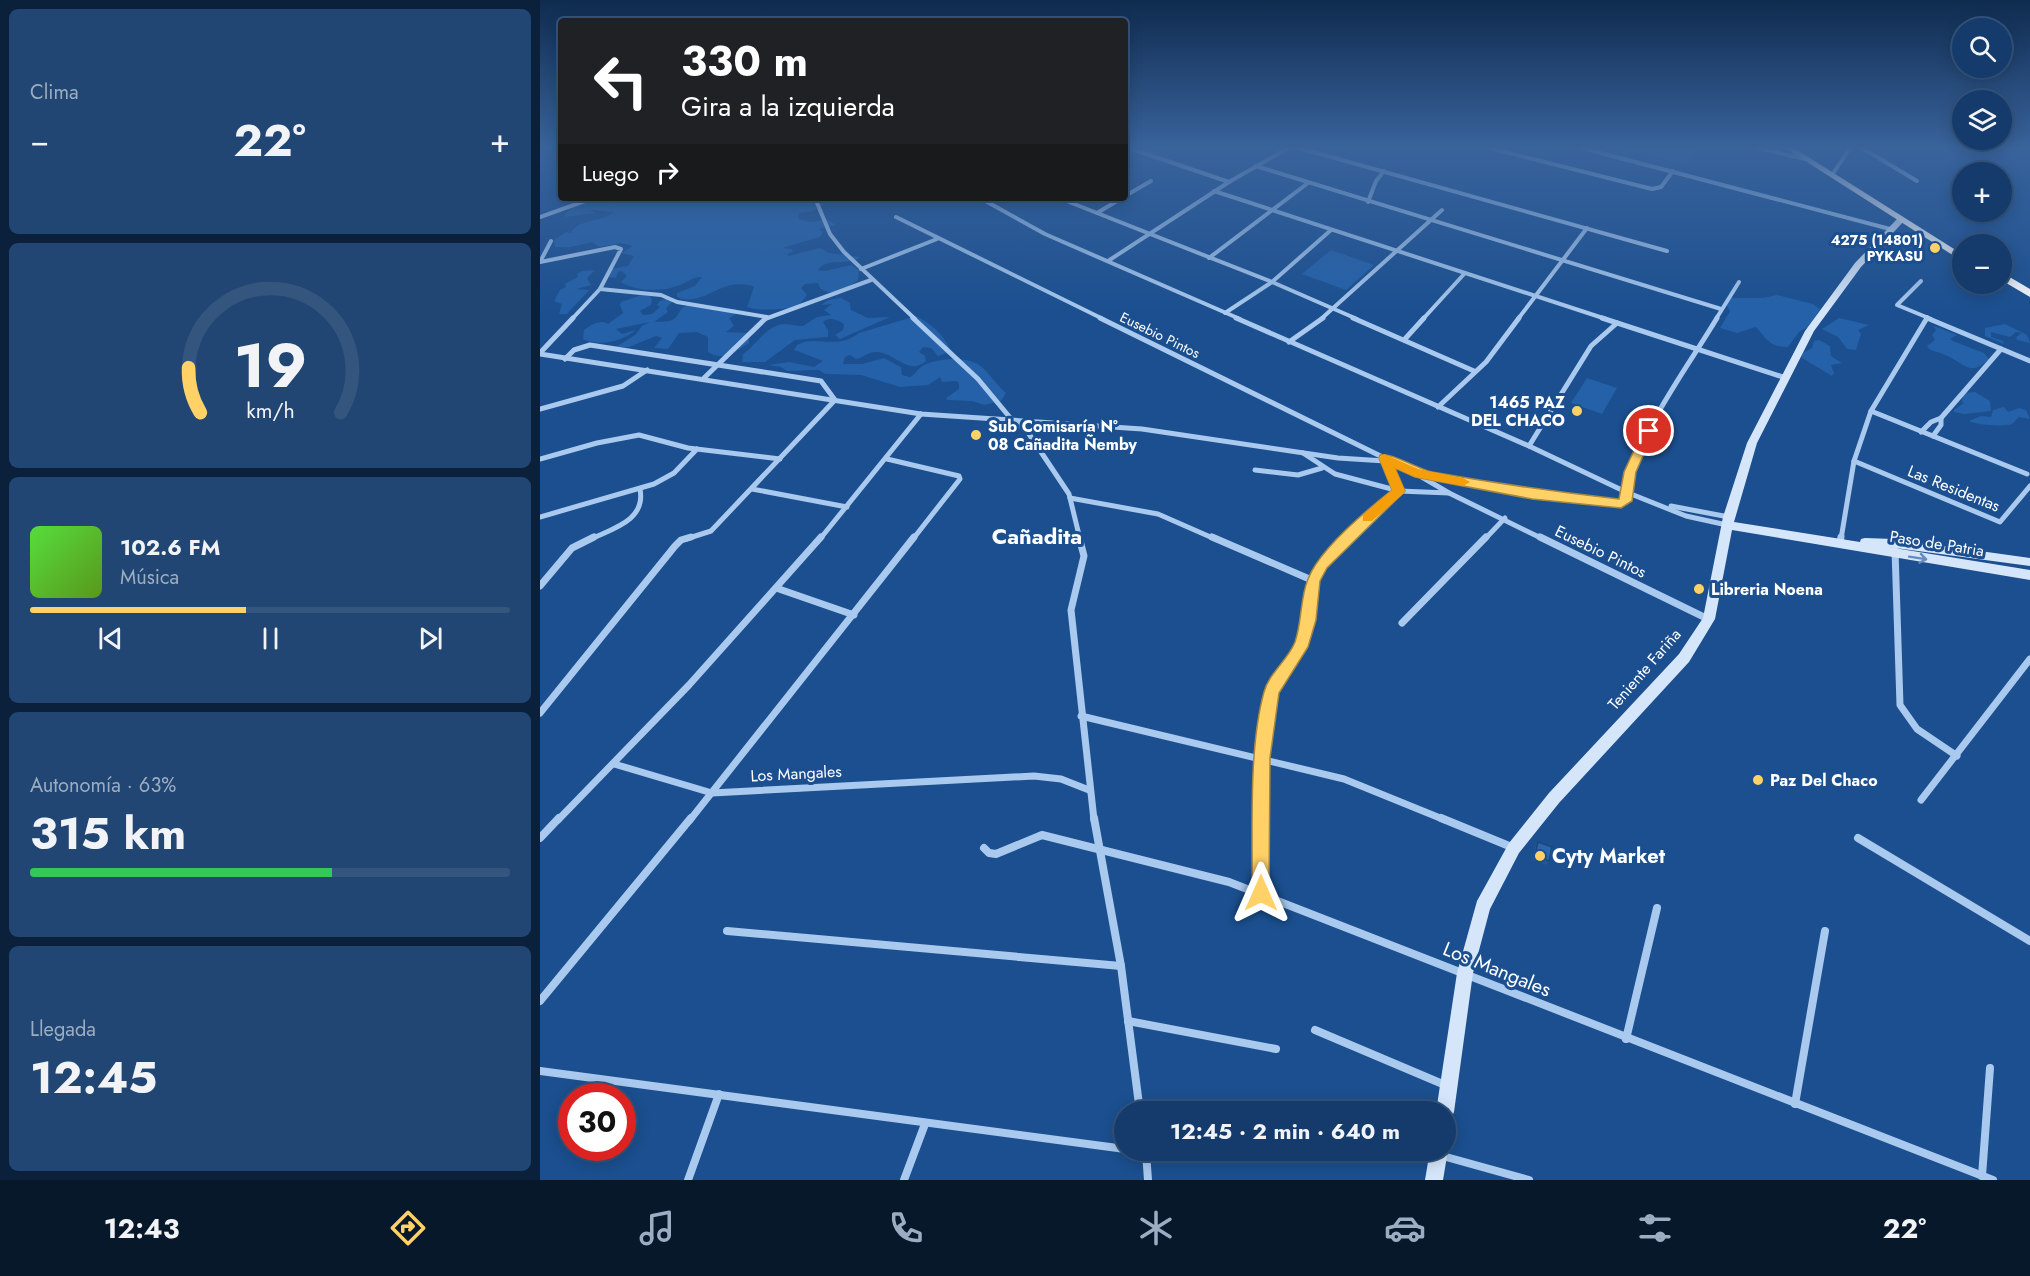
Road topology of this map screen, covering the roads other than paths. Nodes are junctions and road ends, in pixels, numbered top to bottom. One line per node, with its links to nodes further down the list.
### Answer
1 (579, 203): 17 (street)
2 (817, 203): 35 (street)
3 (989, 203): 32 (street)
4 (1071, 203): 16 (street)
5 (1113, 203): 16 (street)
6 (1196, 203): 24 (street)
7 (1250, 203): 14 (street)
8 (1281, 203): 14 (street)
9 (1372, 203): 20 (street)
10 (1498, 203): 21 (street)
11 (1793, 203): 22 (street)
12 (1878, 203): 19 (highway)
13 (1880, 203): 19 (highway)
14 (1271, 210): 23 (street); 31 (street)
15 (1442, 210): 20 (street)
16 (1096, 213): 24 (street)
17 (540, 217)
18 (896, 217): 25 (street, Eusebio Pintos)
19 (1904, 219): 22 (street, Teniente Fariña); 27 (highway); 30 (highway)
20 (1430, 220): 28 (street); 33 (street)
21 (1587, 228): 29 (street); 33 (street)
22 (1890, 229): 63 (street, Teniente Fariña)
23 (1332, 230): 28 (street); 39 (street)
24 (1150, 235): 31 (street); 32 (street)
25 (937, 239): 35 (street); 80 (street, Eusebio Pintos)
26 (551, 241): 34 (street)
27 (1952, 245)
28 (1397, 251): 36 (street); 47 (street)
29 (1667, 251)
30 (1952, 251)
31 (1209, 258): 39 (street)
32 (1108, 261): 49 (street)
33 (1564, 261): 45 (street); 48 (street)
34 (540, 262): 42 (street)
35 (861, 269): 37 (street)
36 (1465, 273): 45 (street); 53 (street)
37 (871, 280): 50 (street); 71 (street)
38 (1921, 281): 51 (street)
39 (1272, 282): 47 (street); 49 (street)
40 (1739, 282): 48 (street)
41 (2012, 282): 44 (highway)
42 (600, 289): 50 (street); 57 (street)
43 (2012, 290): 46 (highway)
44 (2030, 294)
45 (1536, 296): 52 (street); 62 (street)
46 (2030, 301)
47 (1335, 309): 53 (street); 54 (street)
48 (1721, 309): 55 (street)
49 (1225, 313): 54 (street)
50 (767, 317): 60 (street)
51 (1927, 317): 56 (street); 68 (street)
52 (1617, 323): 55 (street); 74 (street)
53 (1404, 339): 62 (street)
54 (1289, 342): 66 (street)
55 (1698, 349): 63 (street); 90 (street)
56 (2001, 349): 59 (street); 70 (street)
57 (540, 353): 58 (street)
58 (566, 359): 60 (street); 61 (street)
59 (2030, 361)
60 (718, 364): 64 (street); 65 (street)
61 (647, 370): 64 (street); 67 (street)
62 (1474, 371): 66 (street)
63 (1785, 378): 96 (street, Teniente Fariña)
64 (703, 380): 65 (street)
65 (835, 400): 69 (street); 78 (street)
66 (1438, 407): 74 (street)
67 (540, 409)
68 (1871, 411): 72 (street); 81 (street)
69 (921, 414): 71 (street); 79 (street)
70 (1941, 418): 72 (street); 73 (street)
71 (1012, 420): 76 (street); 92 (street)
72 (1921, 432): 73 (street)
73 (1933, 436): 85 (street)
74 (1529, 446): 90 (street)
75 (697, 449): 77 (street); 78 (street); 87 (street)
76 (1302, 453): 80 (street); 82 (street)
77 (540, 459)
78 (780, 459): 88 (street)
79 (886, 459): 93 (street); 104 (street)
80 (1385, 459): 84 (street, Eusebio Pintos); 89 (street)
81 (1854, 461): 86 (street, Las Residentas); 97 (street)
82 (1322, 468): 83 (street); 89 (street)
83 (1255, 470)
84 (1415, 473): 90 (street); 91 (street, Eusebio Pintos)
85 (2029, 473)
86 (2030, 486)
87 (640, 489): 94 (street); 102 (street)
88 (752, 489): 93 (street); 108 (street)
89 (1399, 491): 91 (street); 101 (street)
90 (1626, 492): 96 (street)
91 (1449, 493): 95 (street, Eusebio Pintos)
92 (1070, 498): 101 (street); 109 (street)
93 (847, 507): 103 (street)
94 (540, 517)
95 (1505, 518): 105 (street, Eusebio Pintos); 106 (street)
96 (1728, 521): 97 (street, Paso de Patria); 105 (street, Teniente Fariña)
97 (1840, 542): 98 (street, Paso de Patria)
98 (1894, 548): 99 (street, Paso de Patria); 100 (street, Paso de Patria, one-way to 100); 110 (street)
99 (2030, 562)
100 (2030, 575)
101 (1314, 581): 111 (street)
102 (540, 586)
103 (779, 589): 104 (street); 112 (street)
104 (854, 615): 114 (street)
105 (1709, 619): 119 (street, Teniente Fariña)
106 (1402, 623)
107 (2030, 659): 110 (street)
108 (540, 713)
109 (1081, 716): 111 (street); 113 (street)
110 (1957, 756): 115 (street)
111 (1262, 758): 119 (street); 121 (street)
112 (614, 764): 114 (street, Los Mangales); 116 (street)
113 (1089, 790): 114 (street, Los Mangales); 120 (street)
114 (712, 794): 128 (street)
115 (1921, 801)
116 (540, 838)
117 (1858, 838): 125 (street)
118 (984, 848): 120 (street, Los Mangales)
119 (1514, 848): 127 (street, Teniente Fariña)
120 (1100, 849): 121 (street, Los Mangales); 126 (street)
121 (1261, 893): 127 (street, Los Mangales)
122 (1657, 908): 131 (street)
123 (727, 931): 126 (street)
124 (1825, 931): 139 (street)
125 (2030, 941)
126 (1121, 966): 129 (street)
127 (1465, 973): 131 (street, Los Mangales); 135 (street, Teniente Fariña)
128 (540, 1001)
129 (1128, 1021): 132 (street); 137 (street)
130 (1315, 1030): 135 (street)
131 (1626, 1039): 139 (street, Los Mangales)
132 (1276, 1049)
133 (1990, 1068): 145 (street)
134 (540, 1071): 136 (street)
135 (1449, 1087): 138 (street, Teniente Fariña)
136 (718, 1094): 140 (street); 146 (street)
137 (1139, 1101)
138 (1447, 1101)
139 (1794, 1104): 145 (street, Los Mangales)
140 (925, 1124): 141 (street); 147 (street)
141 (1114, 1148)
142 (1456, 1158): 150 (street)
143 (1144, 1161): 148 (street)
144 (1438, 1161): 149 (street)
145 (1982, 1176): 151 (street, Los Mangales)
146 (688, 1180)
147 (904, 1180)
148 (1148, 1180)
149 (1434, 1180)
150 (1529, 1180)
151 (1993, 1180)

